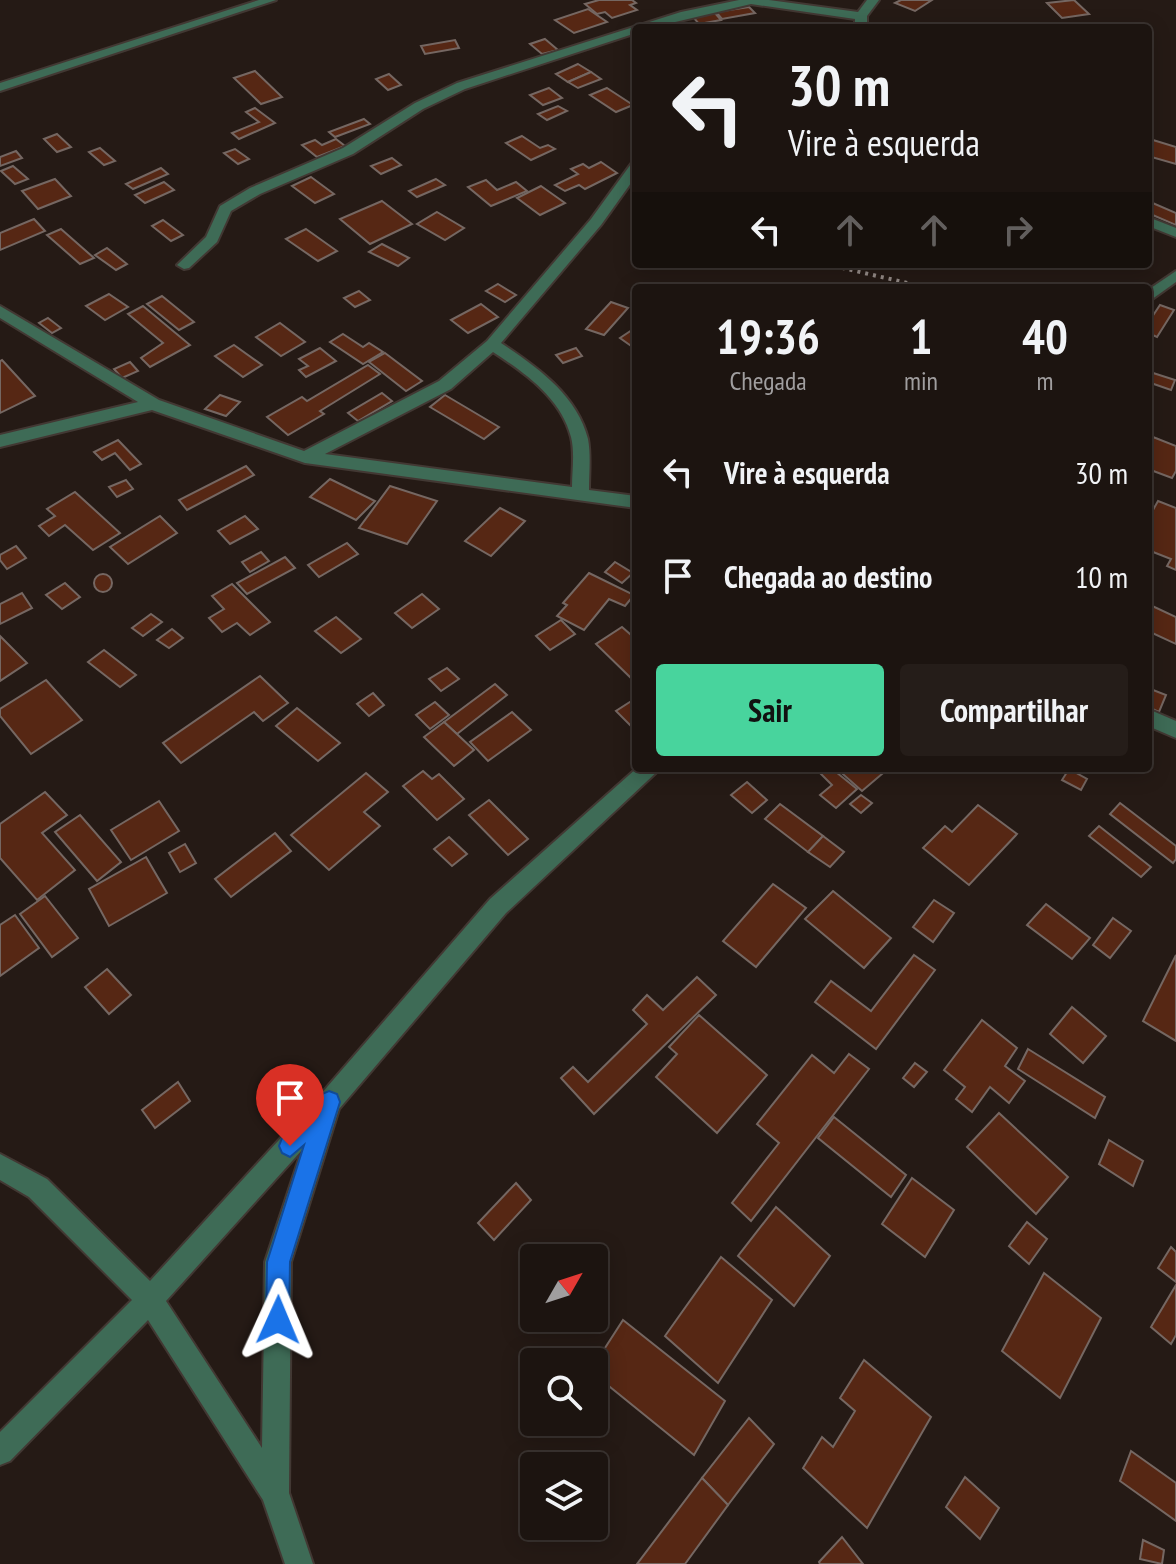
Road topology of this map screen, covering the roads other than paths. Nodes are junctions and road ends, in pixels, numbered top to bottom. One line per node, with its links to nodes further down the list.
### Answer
1 (270, 0): 6 (street)
2 (873, 0): 3 (street)
3 (861, 22): 4 (street)
4 (663, 24)
5 (632, 30): 10 (street)
6 (0, 87)
7 (632, 172): 14 (street)
8 (1152, 223): 9 (street)
9 (1176, 233)
10 (184, 265)
11 (1176, 275): 12 (street)
12 (1152, 294)
13 (0, 311): 15 (street)
14 (492, 344): 17 (street); 18 (street)
15 (153, 404): 16 (street); 17 (street)
16 (0, 441)
17 (305, 457): 18 (street)
18 (581, 492): 19 (street)
19 (632, 501)
20 (1152, 719): 21 (street)
21 (1176, 730)
22 (647, 772): 23 (street)
23 (329, 1102): 25 (street); 27 (street)
24 (0, 1166): 25 (street)
25 (150, 1300): 26 (street); 27 (street)
26 (0, 1451)
27 (275, 1493): 28 (street)
28 (299, 1564)

